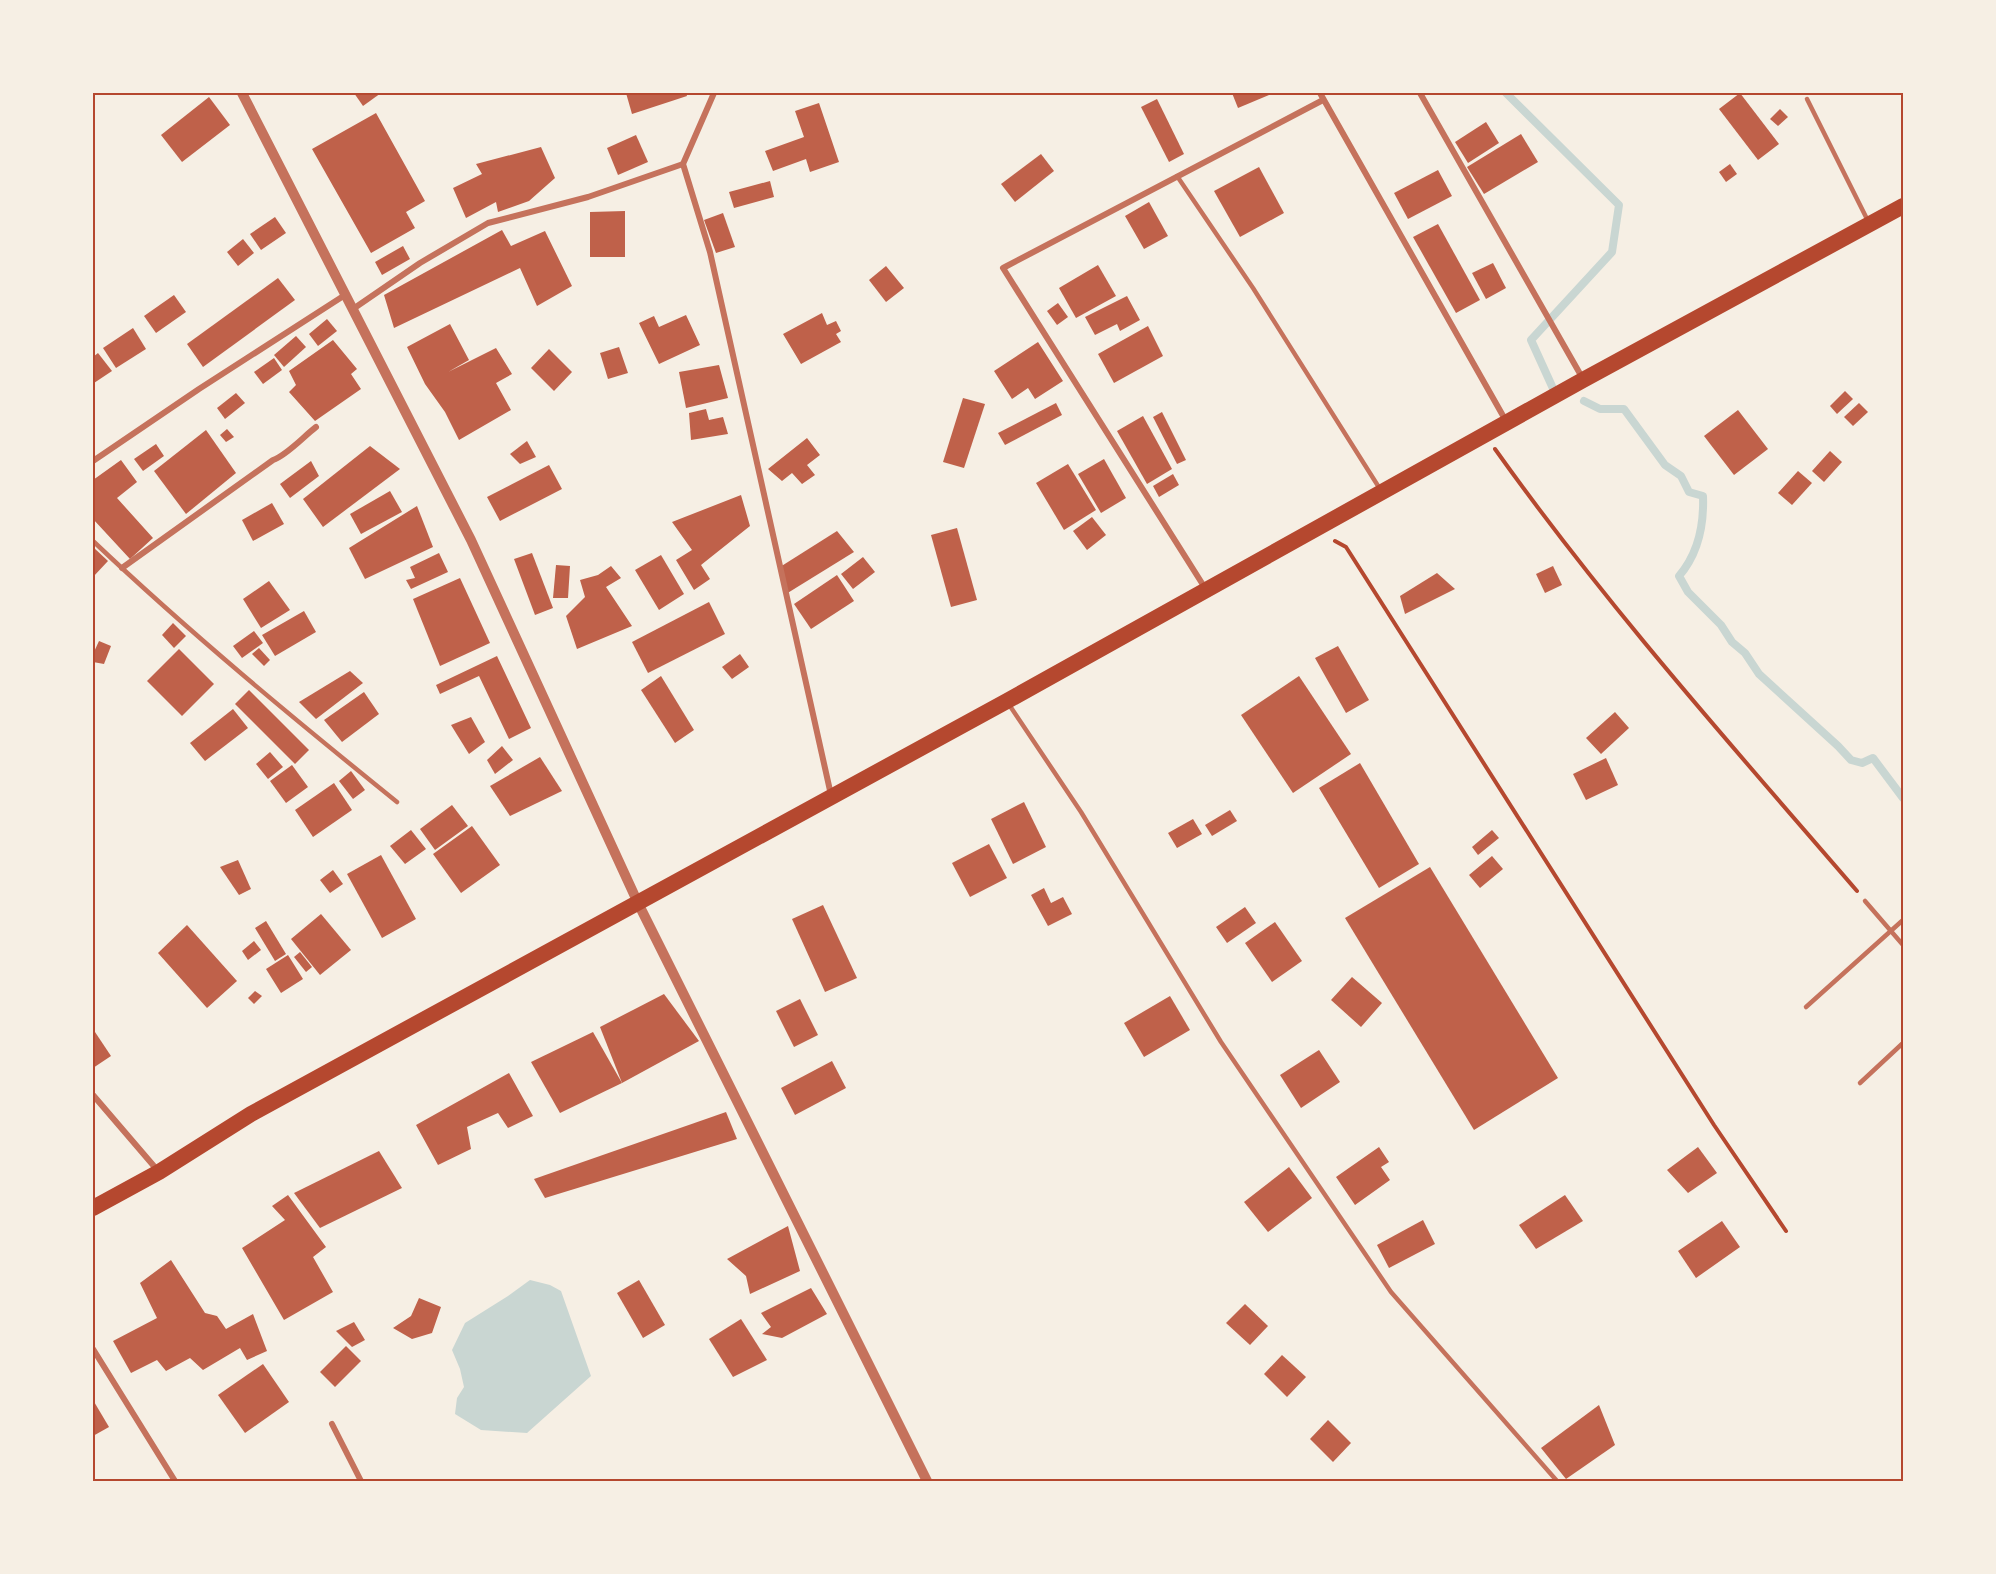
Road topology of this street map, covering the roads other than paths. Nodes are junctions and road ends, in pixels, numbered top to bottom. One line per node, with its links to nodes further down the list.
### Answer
1 (242, 93): 11 (street)
2 (714, 93): 7 (street)
3 (1320, 93): 6 (street)
4 (1420, 93): 13 (street)
5 (1807, 99): 10 (lane)
6 (1323, 100): 8 (street); 14 (street)
7 (682, 164): 12 (street); 22 (street)
8 (1177, 176): 17 (lane); 20 (street)
9 (1903, 206): 10 (highway)
10 (1869, 224): 13 (highway)
11 (345, 295): 12 (street); 16 (street)
12 (353, 309): 25 (street)
13 (1583, 380): 14 (highway)
14 (1506, 422): 17 (highway)
15 (316, 427): 19 (street)
16 (93, 461)
17 (1381, 492): 20 (highway)
18 (93, 541): 19 (lane)
19 (122, 568): 23 (lane)
20 (1205, 588): 21 (highway)
21 (1007, 700): 22 (highway); 40 (lane)
22 (831, 796): 25 (highway)
23 (397, 802)
24 (1865, 901): 27 (lane)
25 (638, 903): 33 (highway); 39 (street)
26 (1903, 920): 27 (lane)
27 (1891, 931): 28 (lane); 29 (lane)
28 (1903, 945)
29 (1806, 1007)
30 (1903, 1043): 31 (lane)
31 (1860, 1083)
32 (93, 1095): 33 (street)
33 (159, 1172): 34 (highway)
34 (93, 1208)
35 (93, 1349): 37 (street)
36 (332, 1424): 38 (street)
37 (175, 1481)
38 (361, 1481)
39 (927, 1481)
40 (1557, 1481)

